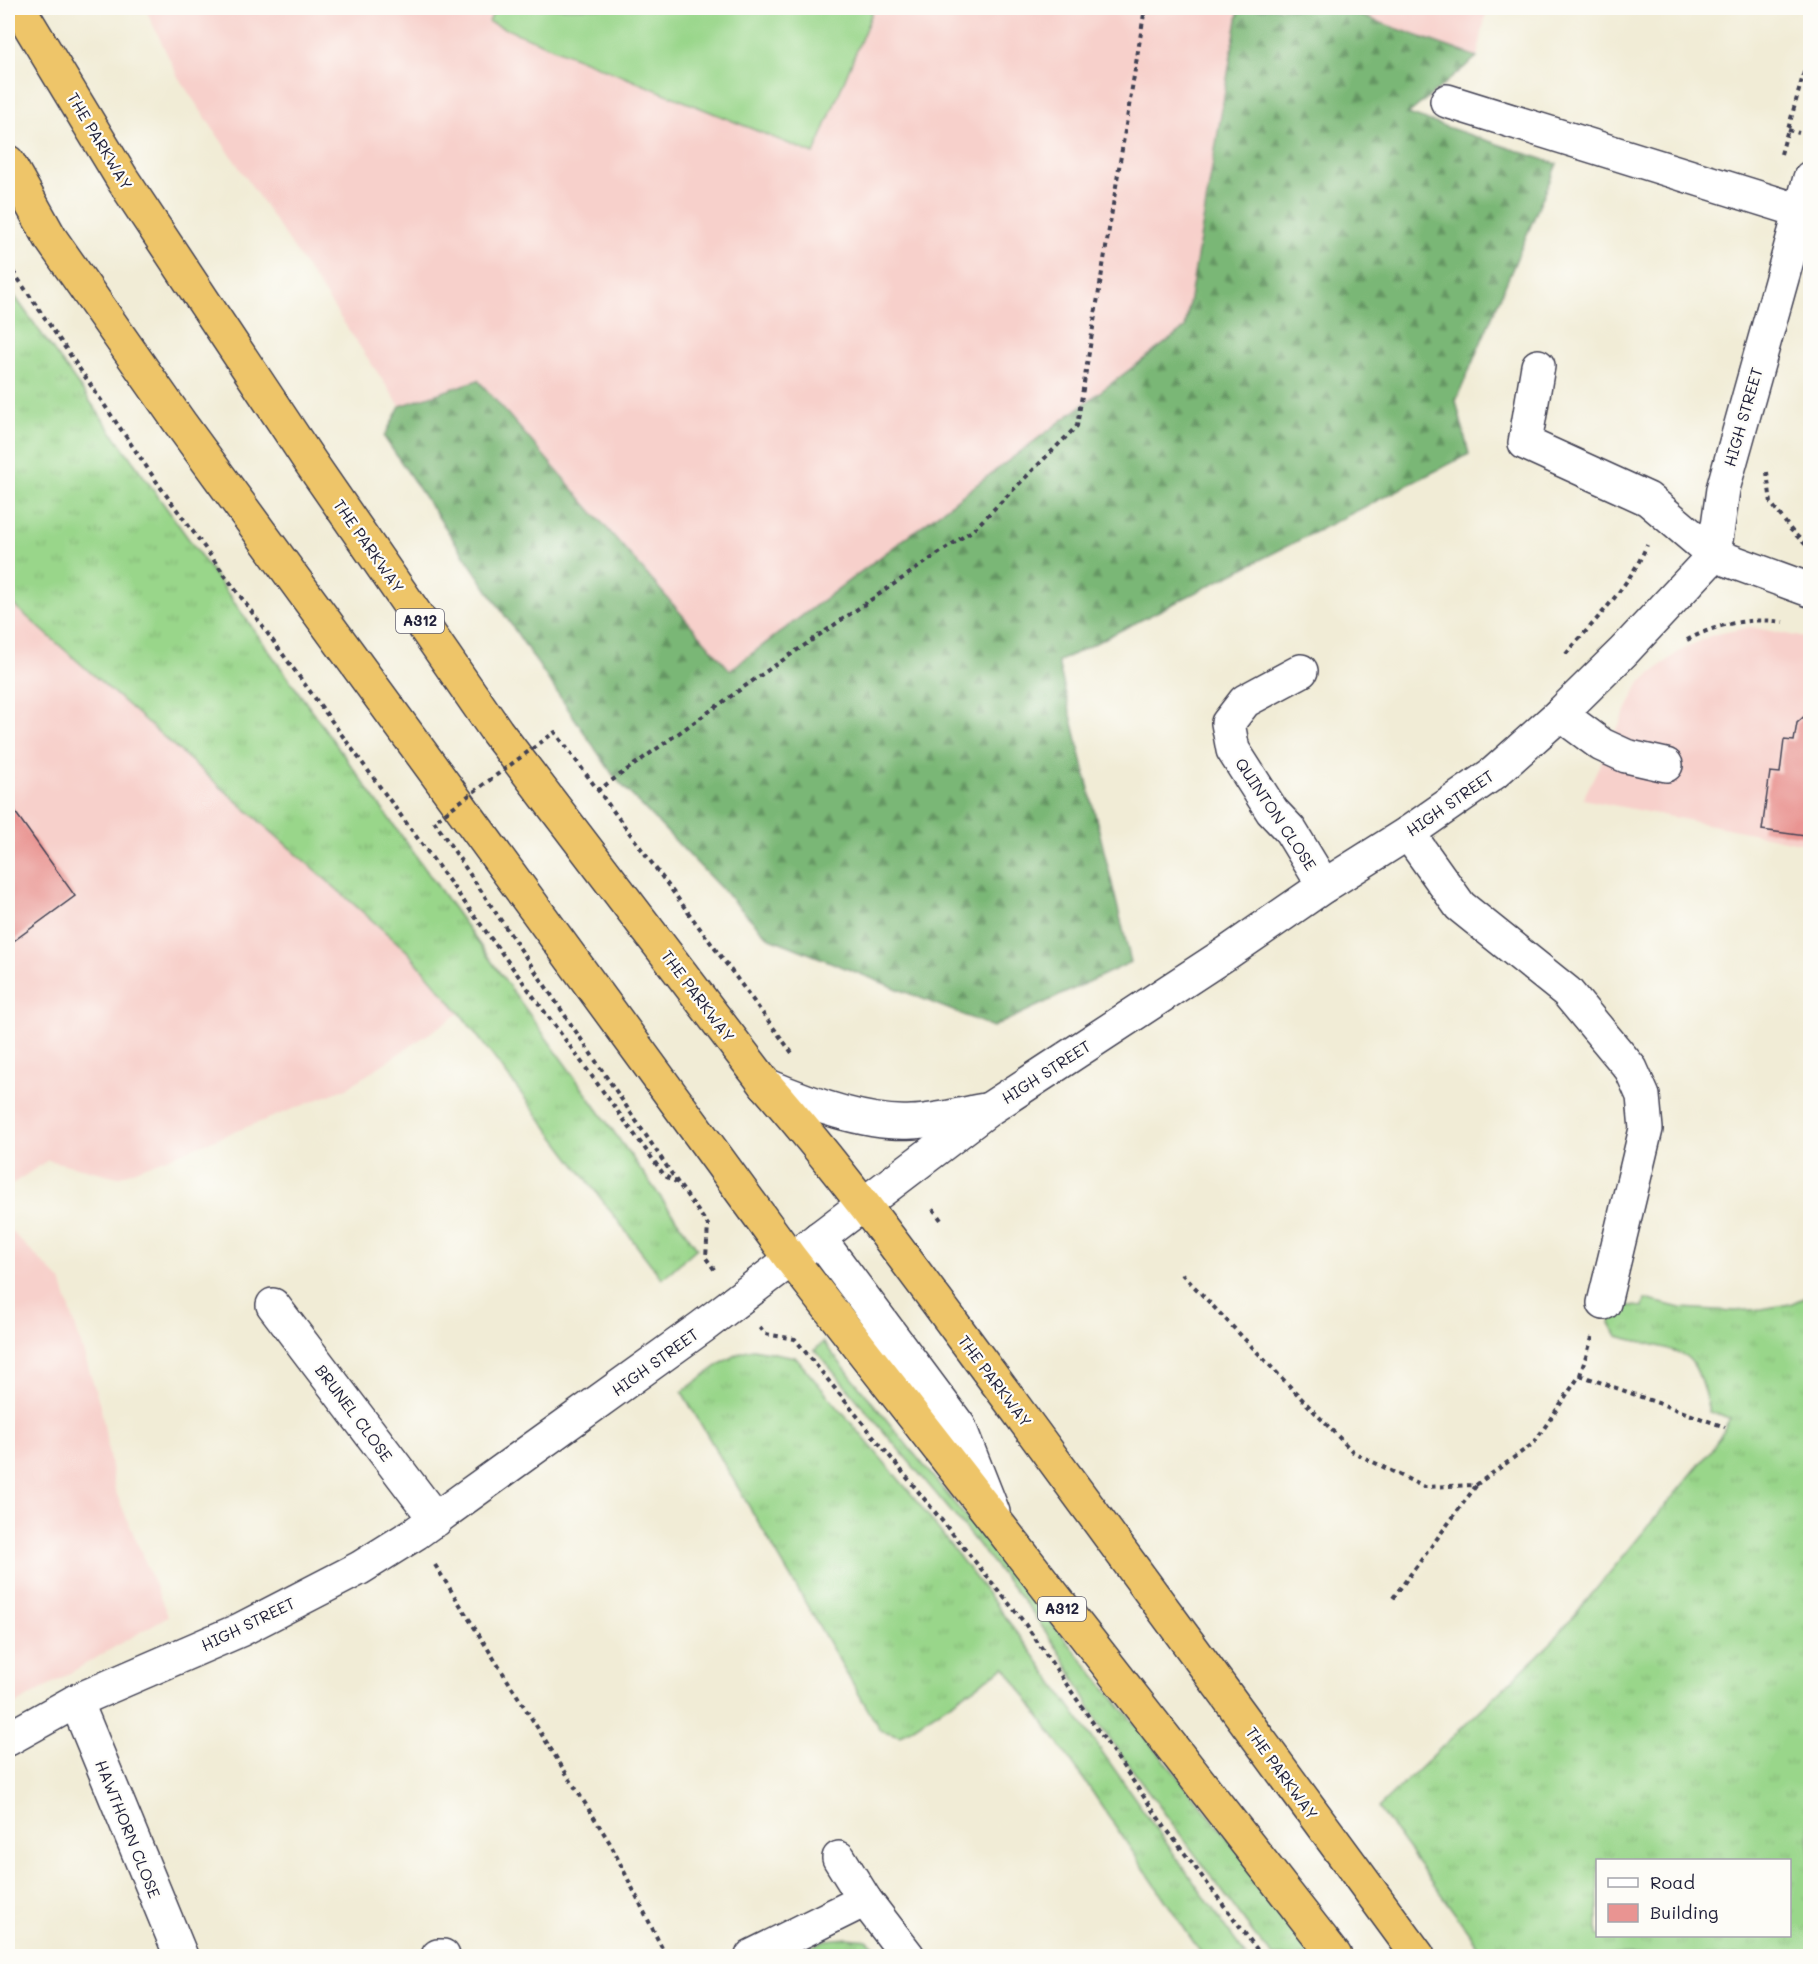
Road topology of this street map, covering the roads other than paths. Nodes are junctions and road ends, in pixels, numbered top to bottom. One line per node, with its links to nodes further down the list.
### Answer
1 (19, 8): 14 (highway, THE PARKWAY / A312)
2 (1447, 101): 5 (street)
3 (8, 162): 18 (highway, A312)
4 (1810, 178): 5 (street, HIGH STREET)
5 (1801, 211): 7 (street, HIGH STREET)
6 (1538, 366): 7 (street)
7 (1713, 555): 8 (street); 10 (street, HIGH STREET)
8 (1810, 590)
9 (1300, 671): 13 (street, QUINTON CLOSE)
10 (1560, 714): 11 (street); 12 (street, HIGH STREET)
11 (1666, 765)
12 (1408, 833): 13 (street, HIGH STREET); 19 (street)
13 (1324, 886): 15 (street, HIGH STREET)
14 (766, 1085): 15 (street); 16 (highway, THE PARKWAY / A312)
15 (989, 1109): 16 (street, HIGH STREET)
16 (864, 1204): 17 (street, HIGH STREET); 33 (highway, THE PARKWAY / A312)
17 (819, 1238): 18 (street, HIGH STREET); 22 (street)
18 (791, 1259): 21 (street, HIGH STREET); 22 (highway, A312)
19 (1604, 1303)
20 (273, 1305): 21 (street, BRUNEL CLOSE)
21 (426, 1527): 23 (street, HIGH STREET)
22 (999, 1528): 32 (highway, A312)
23 (75, 1701): 24 (street, HIGH STREET); 27 (street, HAWTHORN CLOSE)
24 (8, 1740)
25 (839, 1858): 26 (street)
26 (865, 1900): 30 (street); 31 (street)
27 (181, 1956)
28 (438, 1956): 29 (street)
29 (443, 1956)
30 (752, 1956)
31 (908, 1956)
32 (1335, 1956)
33 (1418, 1956)

